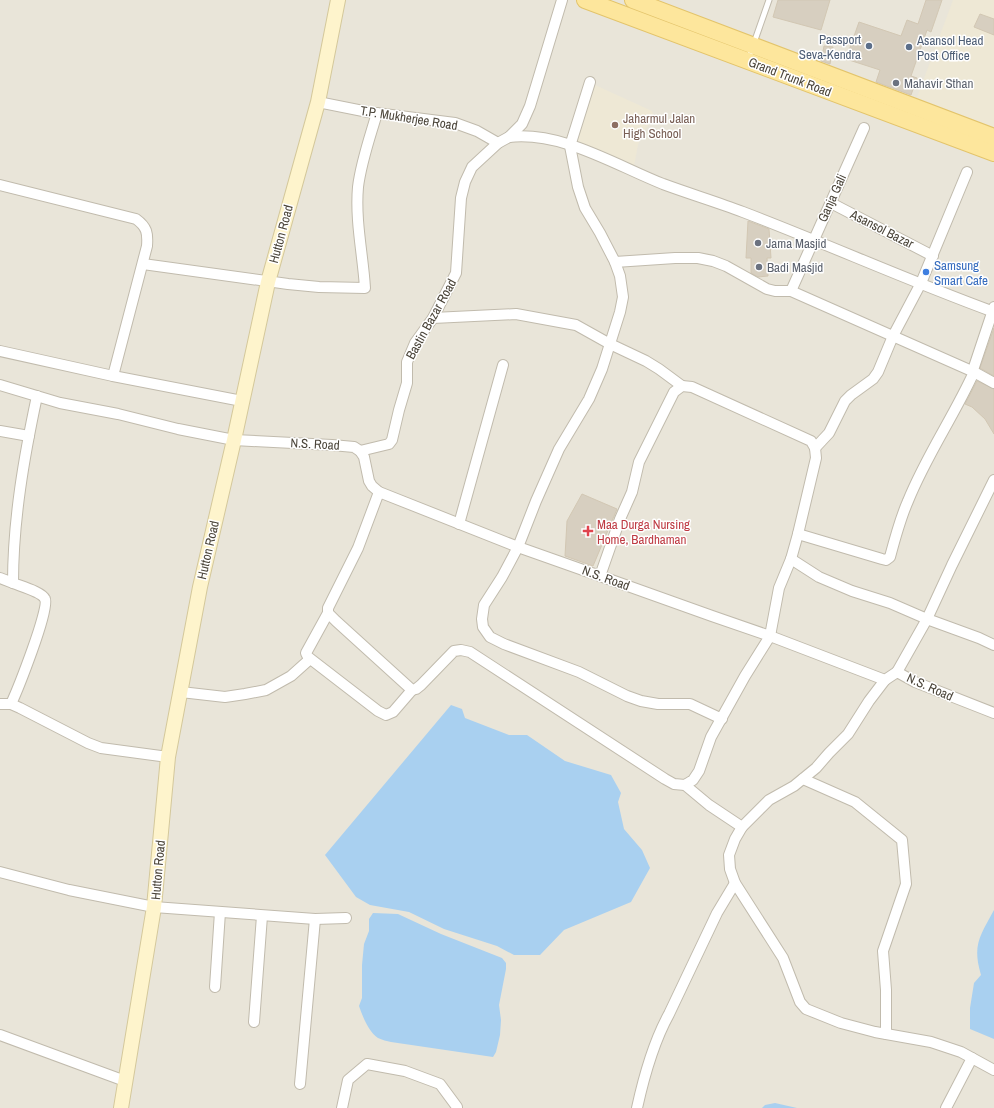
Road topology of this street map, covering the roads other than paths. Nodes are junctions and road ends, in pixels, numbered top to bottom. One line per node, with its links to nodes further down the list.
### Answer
1 (338, 0): 9 (street, Hutton Road)
2 (562, 0): 12 (street, Bastin Bazar Road)
3 (585, 0): 7 (main road, Grand Trunk Road)
4 (633, 0): 6 (main road)
5 (769, 0): 6 (lane)
6 (753, 45): 7 (lane); 13 (main road)
7 (748, 61): 16 (main road, Grand Trunk Road)
8 (590, 82): 15 (street)
9 (318, 102): 10 (street, T.P. Mukherjee Road); 24 (street, Hutton Road)
10 (377, 113): 14 (street, T.P. Mukherjee Road); 24 (street)
11 (864, 128): 19 (street, Ganja Gali)
12 (509, 137): 14 (street, Bastin Bazar Road); 15 (street)
13 (994, 137)
14 (498, 143): 28 (street, Bastin Bazar Road)
15 (570, 146): 20 (street); 22 (street)
16 (994, 153)
17 (967, 172): 21 (street)
18 (0, 185): 23 (street)
19 (831, 202): 20 (street, Ganja Gali); 21 (street, Asansol Bazar)
20 (813, 240): 25 (street); 26 (street, Ganja Gali)
21 (933, 256): 25 (street)
22 (614, 262): 26 (street); 30 (street)
23 (143, 264): 24 (street); 34 (street)
24 (268, 282): 39 (street, Hutton Road)
25 (921, 283): 27 (street); 29 (street)
26 (791, 291): 29 (street)
27 (994, 310): 33 (street)
28 (433, 318): 30 (street); 44 (street, Bastin Bazar Road)
29 (893, 336): 33 (street); 43 (street)
30 (610, 344): 37 (street); 49 (street)
31 (0, 351): 34 (street)
32 (503, 365): 47 (street)
33 (974, 372): 35 (street); 48 (street)
34 (113, 376): 39 (street)
35 (994, 383)
36 (0, 385): 38 (street, N.S. Road)
37 (682, 386): 43 (street); 51 (street)
38 (37, 396): 41 (street); 42 (street, N.S. Road)
39 (242, 401): 42 (street, Hutton Road)
40 (0, 431): 41 (street)
41 (29, 436): 53 (street)
42 (234, 440): 44 (street, N.S. Road); 62 (street, Hutton Road)
43 (815, 448): 48 (street)
44 (360, 451): 46 (street)
45 (994, 480): 55 (street)
46 (379, 492): 47 (street, N.S. Road); 54 (street)
47 (458, 524): 49 (street, N.S. Road)
48 (798, 534): 50 (street)
49 (518, 547): 51 (street, N.S. Road); 66 (street)
50 (791, 559): 55 (street); 56 (street)
51 (600, 576): 56 (street, N.S. Road)
52 (0, 578): 53 (street)
53 (12, 583): 64 (street)
54 (328, 613): 58 (street); 61 (street)
55 (927, 619): 57 (street); 59 (street)
56 (770, 636): 60 (street, N.S. Road); 66 (street)
57 (994, 645)
58 (310, 659): 61 (street); 62 (street)
59 (897, 672): 60 (street, N.S. Road); 65 (street, N.S. Road)
60 (885, 680): 68 (street)
61 (412, 690): 69 (street)
62 (181, 692): 67 (street, Hutton Road)
63 (0, 704): 64 (street)
64 (11, 704): 67 (street)
65 (994, 713)
66 (722, 719): 69 (street)
67 (168, 757): 73 (street, Hutton Road)
68 (804, 778): 70 (street); 80 (street)
69 (685, 785): 70 (street)
70 (742, 827): 72 (street)
71 (0, 872): 73 (street)
72 (735, 883): 80 (street); 89 (street)
73 (154, 907): 74 (street); 84 (street, Hutton Road)
74 (220, 912): 75 (street); 78 (street)
75 (262, 916): 77 (street); 79 (street)
76 (346, 918): 77 (street)
77 (315, 919): 85 (street)
78 (215, 987)
79 (254, 1022)
80 (886, 1034): 82 (street)
81 (0, 1035): 84 (street)
82 (972, 1058): 83 (street); 90 (street)
83 (994, 1070)
84 (125, 1081): 86 (street, Hutton Road)
85 (300, 1084)
86 (121, 1108)
87 (342, 1108): 88 (street)
88 (457, 1108)
89 (637, 1108)
90 (946, 1108)

